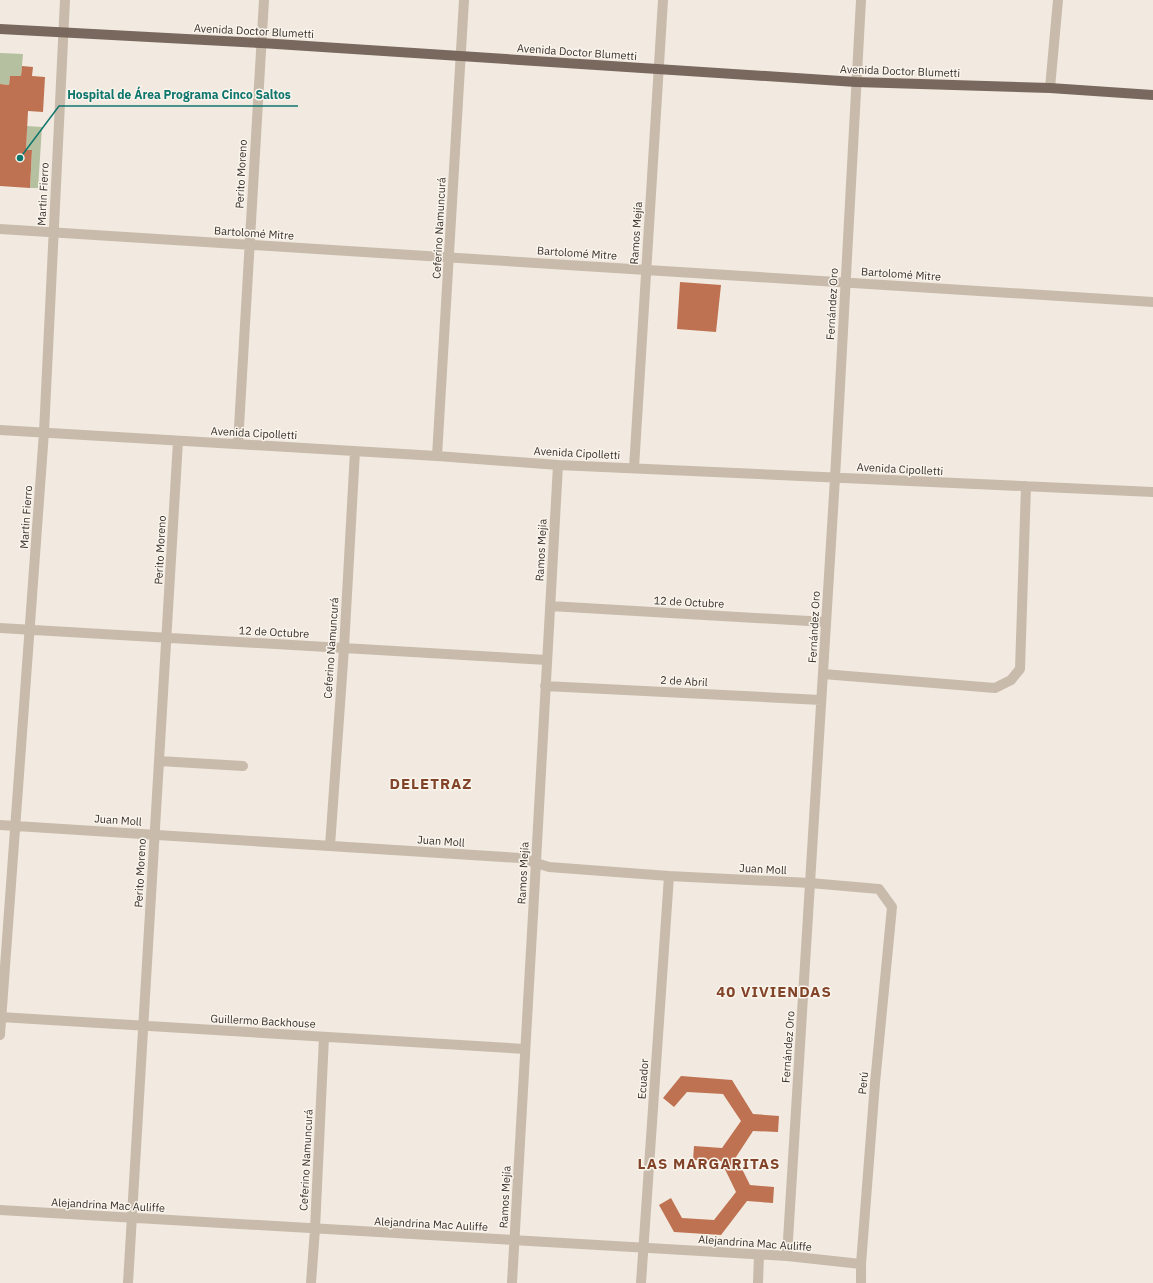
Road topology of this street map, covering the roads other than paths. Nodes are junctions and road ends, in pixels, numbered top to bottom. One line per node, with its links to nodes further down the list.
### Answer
1 (65, 0): 8 (street, Martin Fierro)
2 (264, 0): 9 (street, Perito Moreno)
3 (464, 0): 10 (street, Ceferino Namuncurá)
4 (663, 0): 11 (street, Ramos Mejía)
5 (861, 0): 12 (street, Fernández Oro)
6 (1058, 0): 13 (street)
7 (0, 29): 8 (main road, Avenida Doctor Blumetti)
8 (63, 32): 9 (main road, Avenida Doctor Blumetti); 16 (street, Martin Fierro)
9 (261, 43): 10 (main road, Avenida Doctor Blumetti); 17 (street, Perito Moreno)
10 (461, 56): 11 (main road, Avenida Doctor Blumetti); 18 (street, Ceferino Namuncurá)
11 (659, 70): 12 (main road, Avenida Doctor Blumetti); 19 (street, Ramos Mejía)
12 (856, 82): 13 (main road, Avenida Doctor Blumetti); 20 (street, Fernández Oro)
13 (1050, 88): 14 (main road, Avenida Doctor Blumetti)
14 (1153, 95)
15 (0, 229): 16 (street, Bartolomé Mitre)
16 (54, 232): 17 (street, Bartolomé Mitre); 23 (street, Martin Fierro)
17 (249, 244): 18 (street, Bartolomé Mitre); 25 (street, Perito Moreno)
18 (450, 257): 19 (street, Bartolomé Mitre); 27 (street, Ceferino Namuncurá)
19 (646, 270): 20 (street, Bartolomé Mitre); 29 (street, Ramos Mejía)
20 (845, 282): 21 (street, Bartolomé Mitre); 30 (street, Fernández Oro)
21 (1153, 302)
22 (0, 430): 23 (street, Avenida Cipolletti)
23 (44, 432): 24 (street, Avenida Cipolletti); 36 (street, Martin Fierro)
24 (178, 441): 25 (street, Avenida Cipolletti); 37 (street, Perito Moreno)
25 (238, 444): 26 (street, Avenida Cipolletti)
26 (355, 451): 27 (street, Avenida Cipolletti); 38 (street, Ceferino Namuncurá)
27 (437, 456): 28 (street, Avenida Cipolletti)
28 (558, 465): 29 (street, Avenida Cipolletti); 33 (street, Ramos Mejía)
29 (634, 468): 30 (street, Avenida Cipolletti)
30 (835, 478): 31 (street, Avenida Cipolletti); 34 (street, Fernández Oro)
31 (1026, 486): 32 (street, Avenida Cipolletti); 40 (street)
32 (1153, 492)
33 (550, 606): 34 (street, 12 de Octubre); 39 (street, Ramos Mejía)
34 (826, 622): 40 (street, Fernández Oro)
35 (0, 628): 36 (street, 12 de Octubre)
36 (30, 630): 37 (street, 12 de Octubre); 46 (street, Martin Fierro)
37 (167, 638): 38 (street, 12 de Octubre); 43 (street, Perito Moreno)
38 (344, 648): 39 (street, 12 de Octubre); 48 (street, Ceferino Namuncurá)
39 (547, 660): 41 (street, Ramos Mejía)
40 (823, 674): 42 (street, Fernández Oro)
41 (545, 686): 42 (street, 2 de Abril); 49 (street, Ramos Mejía)
42 (821, 700): 51 (street, Fernández Oro)
43 (159, 761): 44 (street); 47 (street, Perito Moreno)
44 (243, 766)
45 (0, 825): 46 (street, Juan Moll)
46 (15, 826): 47 (street, Juan Moll); 53 (street, Martin Fierro)
47 (155, 834): 48 (street, Juan Moll); 54 (street, Perito Moreno)
48 (330, 846): 49 (street, Juan Moll)
49 (536, 862): 50 (street, Juan Moll); 57 (street, Ramos Mejía)
50 (669, 876): 51 (street, Juan Moll); 62 (street, Ecuador)
51 (810, 883): 52 (street, Juan Moll); 64 (street, Fernández Oro)
52 (880, 889): 65 (street, Perú)
53 (0, 1017): 54 (street, Guillermo Backhouse); 55 (street, Martin Fierro)
54 (144, 1026): 56 (street, Guillermo Backhouse); 59 (street, Perito Moreno)
55 (0, 1035)
56 (324, 1037): 57 (street, Guillermo Backhouse); 60 (street, Ceferino Namuncurá)
57 (525, 1049): 61 (street, Ramos Mejía)
58 (0, 1210): 59 (street, Alejandrina Mac Auliffe)
59 (132, 1218): 60 (street, Alejandrina Mac Auliffe); 66 (street, Perito Moreno)
60 (315, 1229): 61 (street, Alejandrina Mac Auliffe); 67 (street, Ceferino Namuncurá)
61 (514, 1240): 62 (street, Alejandrina Mac Auliffe); 68 (street, Ramos Mejía)
62 (643, 1248): 63 (street, Alejandrina Mac Auliffe); 69 (street, Ecuador)
63 (760, 1255): 64 (street, Alejandrina Mac Auliffe); 70 (street)
64 (787, 1256): 65 (street, Alejandrina Mac Auliffe)
65 (861, 1264): 71 (street, Perú)
66 (128, 1283)
67 (311, 1283)
68 (512, 1283)
69 (641, 1283)
70 (758, 1283)
71 (861, 1283)

